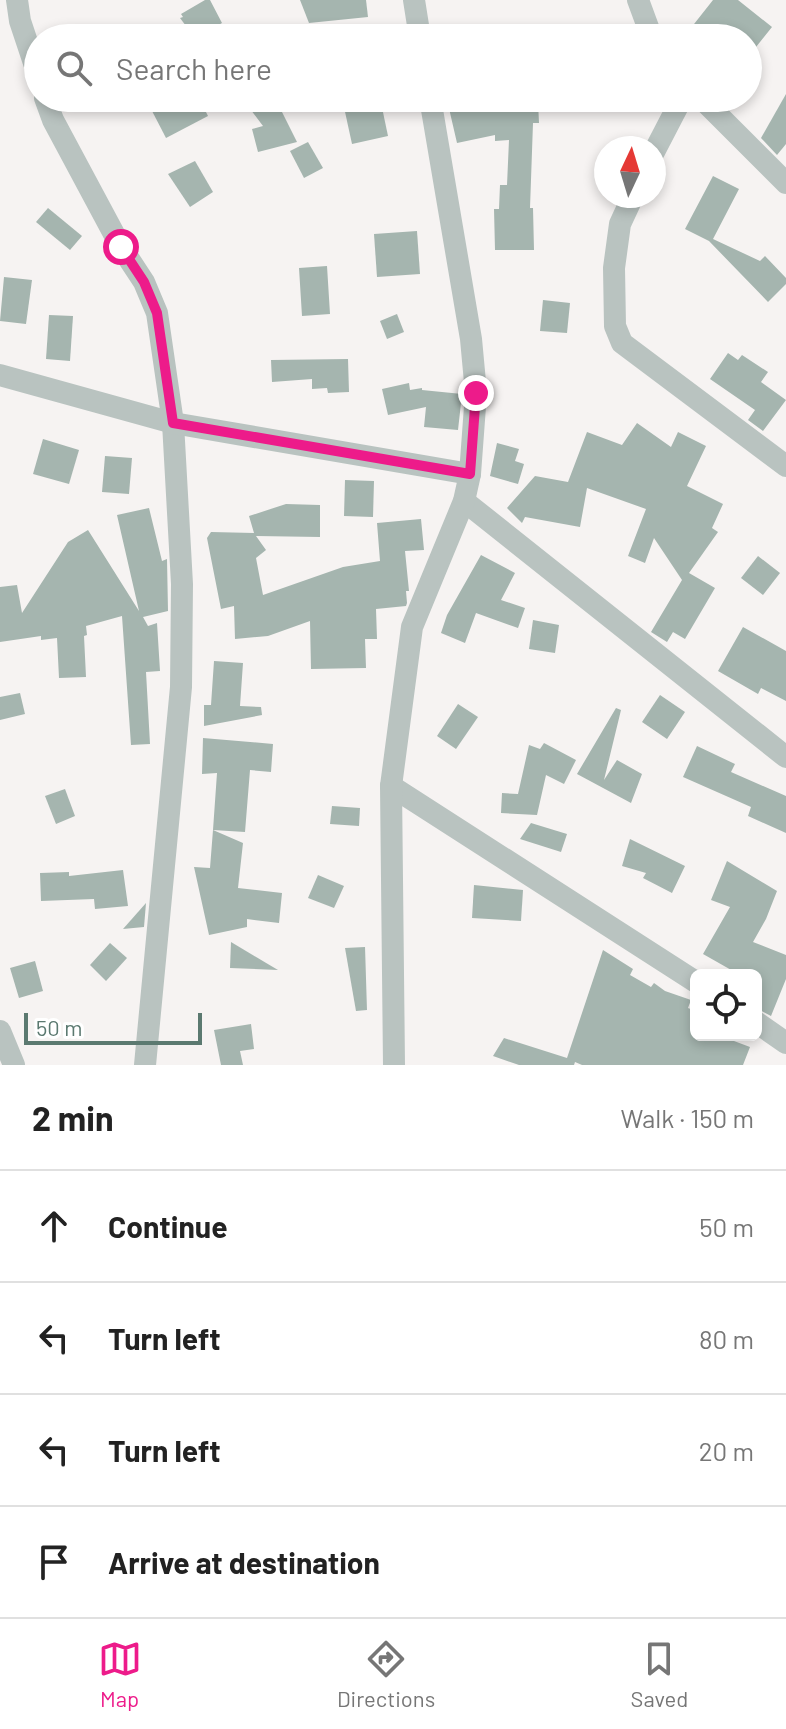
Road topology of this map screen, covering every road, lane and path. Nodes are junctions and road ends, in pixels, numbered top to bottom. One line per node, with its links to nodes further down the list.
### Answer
1 (17, 0): 6 (street)
2 (414, 0): 4 (street)
3 (638, 0): 5 (street)
4 (418, 24)
5 (647, 24)
6 (24, 33)
7 (50, 112): 15 (street)
8 (432, 112): 17 (street)
9 (675, 112): 11 (street)
10 (715, 112): 12 (street)
11 (662, 136)
12 (786, 183)
13 (627, 208): 16 (street)
14 (0, 375): 15 (street)
15 (173, 423): 17 (street); 26 (street)
16 (786, 466)
17 (470, 474): 18 (street)
18 (464, 501): 19 (street); 20 (street)
19 (786, 757)
20 (391, 786): 21 (street); 27 (street)
21 (690, 978)
22 (762, 1026): 24 (street)
23 (0, 1031): 25 (street)
24 (786, 1043)
25 (14, 1065)
26 (145, 1065)
27 (394, 1065)

